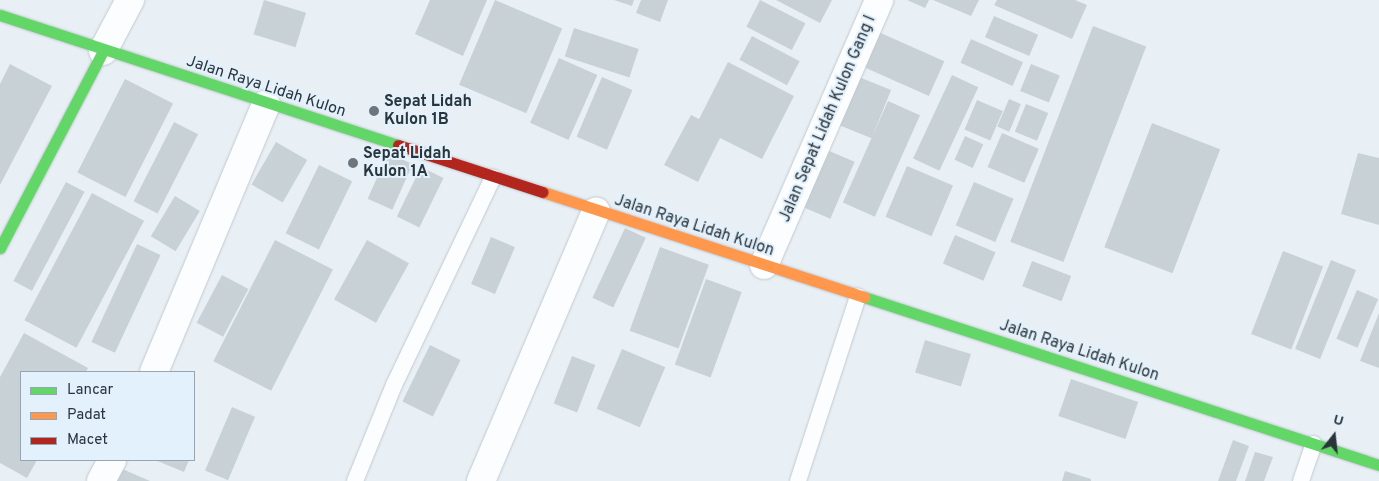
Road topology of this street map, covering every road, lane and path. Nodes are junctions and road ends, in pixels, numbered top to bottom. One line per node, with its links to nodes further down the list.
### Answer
1 (130, 0): 4 (street)
2 (879, 0): 9 (street, Jalan Sepat Lidah Kulon Gang I)
3 (0, 15): 4 (main road, Jalan Raya Lidah Kulon)
4 (104, 51): 5 (main road, Jalan Raya Lidah Kulon); 8 (main road)
5 (266, 104): 6 (main road, Jalan Raya Lidah Kulon); 11 (street)
6 (493, 178): 7 (main road, Jalan Raya Lidah Kulon); 16 (lane)
7 (596, 211): 9 (main road, Jalan Raya Lidah Kulon); 17 (street)
8 (0, 248)
9 (764, 265): 10 (main road, Jalan Raya Lidah Kulon)
10 (858, 296): 12 (main road, Jalan Raya Lidah Kulon); 18 (lane)
11 (154, 371)
12 (1314, 444): 14 (main road, Jalan Raya Lidah Kulon); 19 (lane)
13 (111, 461): 15 (street)
14 (1379, 465)
15 (101, 481)
16 (355, 481)
17 (481, 481)
18 (798, 481)
19 (1301, 481)

